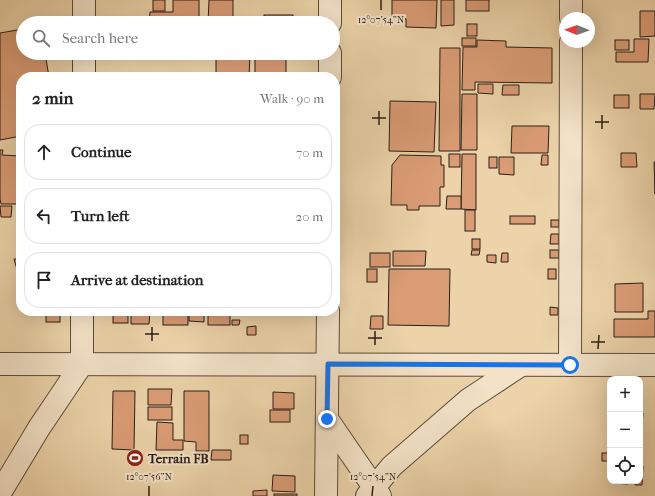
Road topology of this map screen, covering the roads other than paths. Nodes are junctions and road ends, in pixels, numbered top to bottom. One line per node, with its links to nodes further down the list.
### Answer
1 (84, 0): 5 (street)
2 (330, 0): 6 (street)
3 (572, 0): 4 (street)
4 (571, 12)
5 (84, 16)
6 (330, 16)
7 (571, 48): 18 (street)
8 (84, 60): 10 (street)
9 (330, 60): 11 (street)
10 (84, 72)
11 (330, 72)
12 (82, 316): 15 (street)
13 (328, 316): 16 (street)
14 (0, 364): 15 (street)
15 (82, 364): 16 (street); 21 (street)
16 (328, 364): 17 (street); 20 (street)
17 (521, 365): 18 (street); 22 (street)
18 (570, 365): 19 (street)
19 (655, 365)
20 (327, 419): 22 (street); 23 (street)
21 (0, 493)
22 (374, 493)
23 (326, 496)

